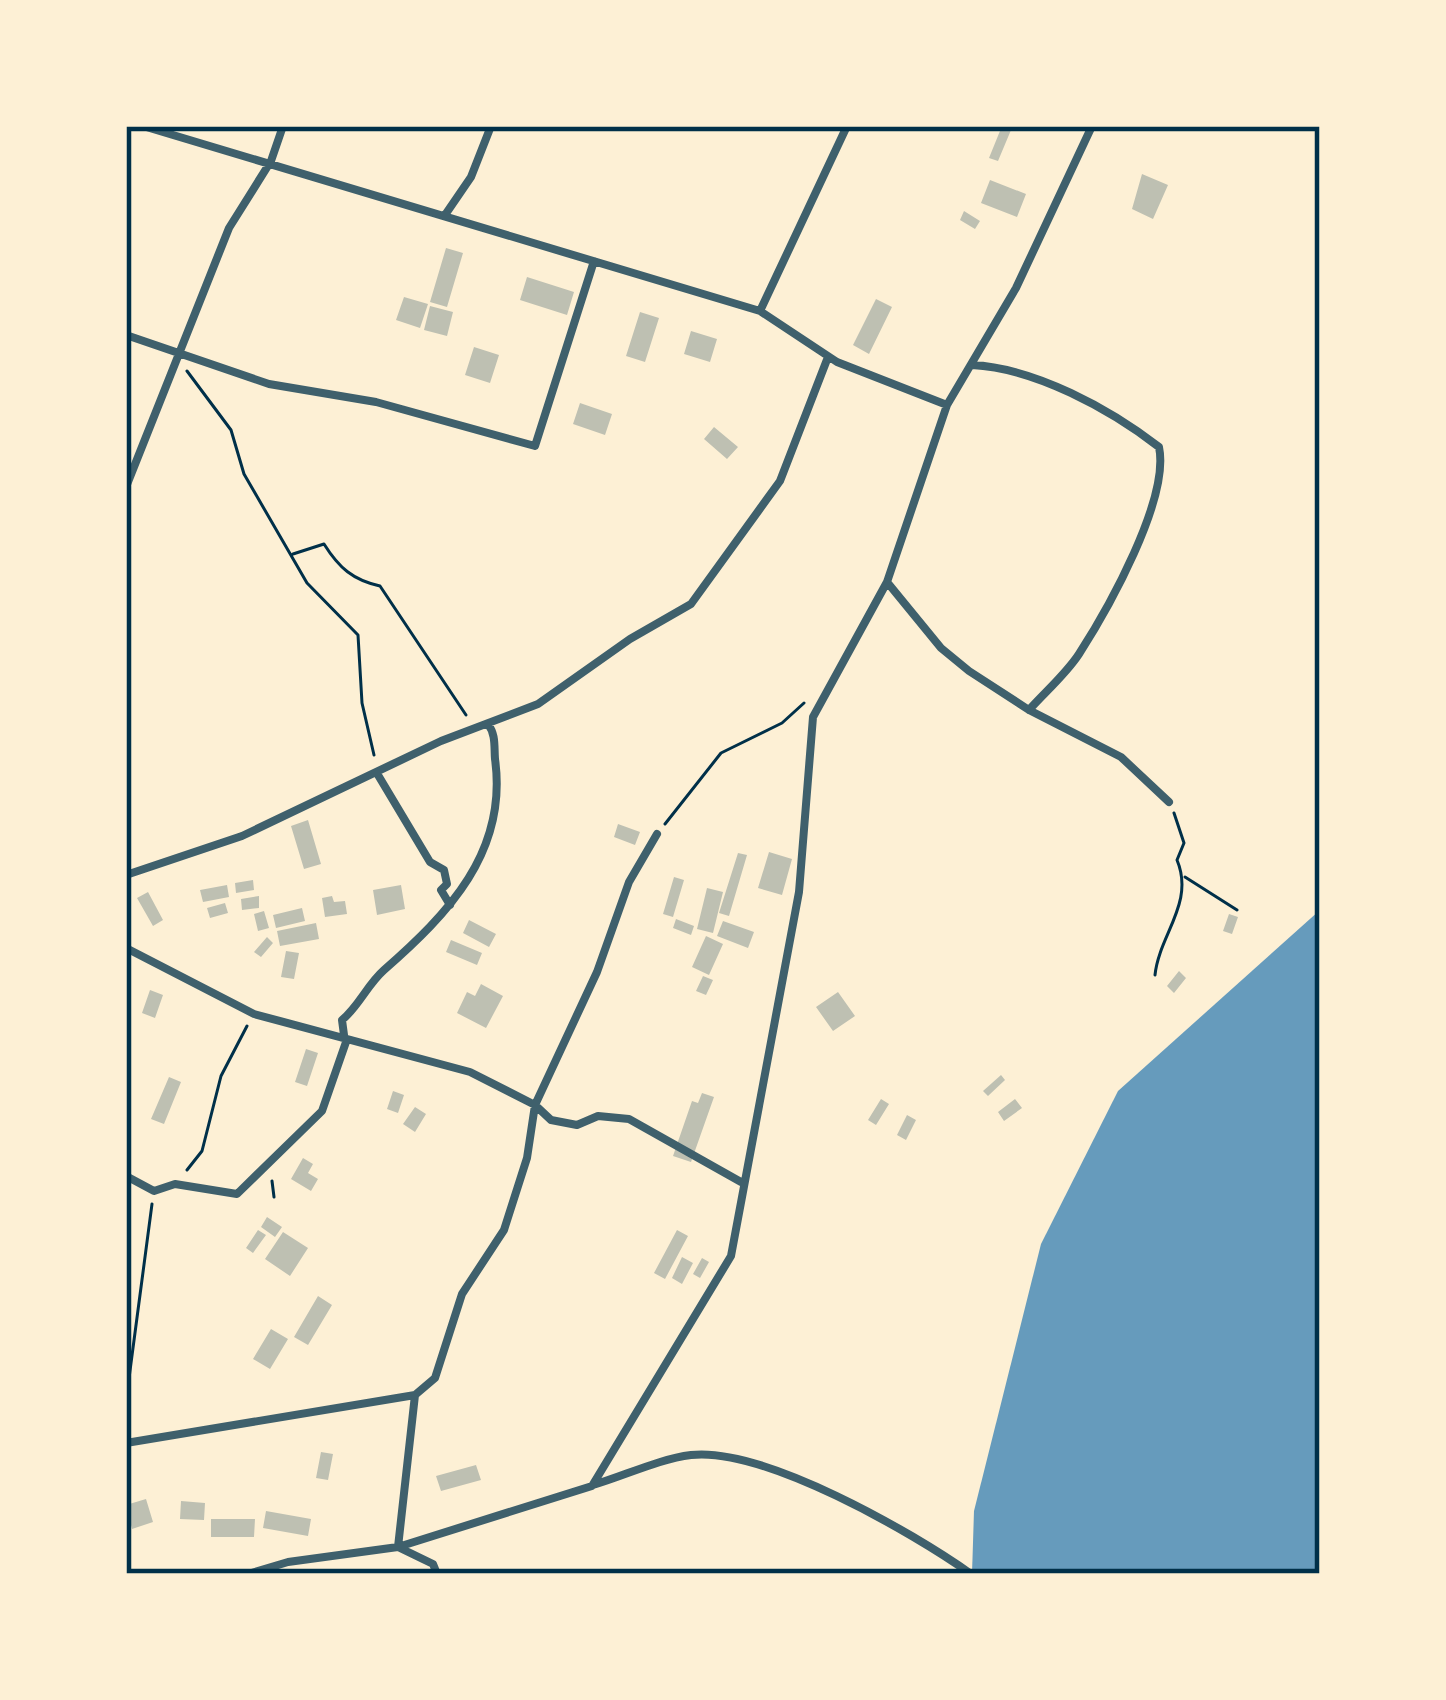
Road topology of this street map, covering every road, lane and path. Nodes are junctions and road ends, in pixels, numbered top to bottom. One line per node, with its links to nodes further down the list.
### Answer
1 (143, 126): 6 (street)
2 (283, 126): 6 (street)
3 (491, 126): 7 (street)
4 (847, 126): 9 (street)
5 (1092, 126): 13 (street)
6 (271, 161): 7 (street); 11 (street)
7 (445, 215): 8 (street)
8 (594, 261): 9 (street); 11 (street)
9 (760, 310): 12 (street)
10 (126, 335): 11 (street)
11 (177, 352): 15 (street); 16 (path)
12 (828, 357): 14 (street); 20 (street)
13 (972, 365): 14 (street); 19 (street)
14 (947, 405): 17 (street)
15 (126, 487)
16 (292, 554): 20 (path); 21 (path)
17 (887, 582): 19 (street); 35 (street)
18 (812, 697): 23 (path)
19 (1029, 710): 22 (street)
20 (488, 724): 21 (street); 26 (street)
21 (378, 775): 24 (street); 26 (street)
22 (1168, 802): 25 (path)
23 (657, 834): 32 (street)
24 (126, 875)
25 (1184, 875): 27 (path); 29 (path)
26 (449, 905): 31 (street)
27 (1238, 910)
28 (126, 948): 30 (street)
29 (1155, 976)
30 (254, 1013): 31 (street); 36 (path)
31 (345, 1039): 32 (street); 33 (street)
32 (536, 1105): 35 (street); 39 (street)
33 (267, 1168): 36 (street); 38 (path)
34 (126, 1176): 37 (street)
35 (741, 1182): 42 (street)
36 (176, 1184): 37 (street)
37 (154, 1191): 40 (path)
38 (274, 1197)
39 (415, 1395): 41 (street); 43 (street)
40 (126, 1401)
41 (126, 1443)
42 (592, 1486): 43 (street); 46 (street)
43 (398, 1547): 44 (street); 45 (street)
44 (248, 1574)
45 (437, 1574)
46 (971, 1574)

